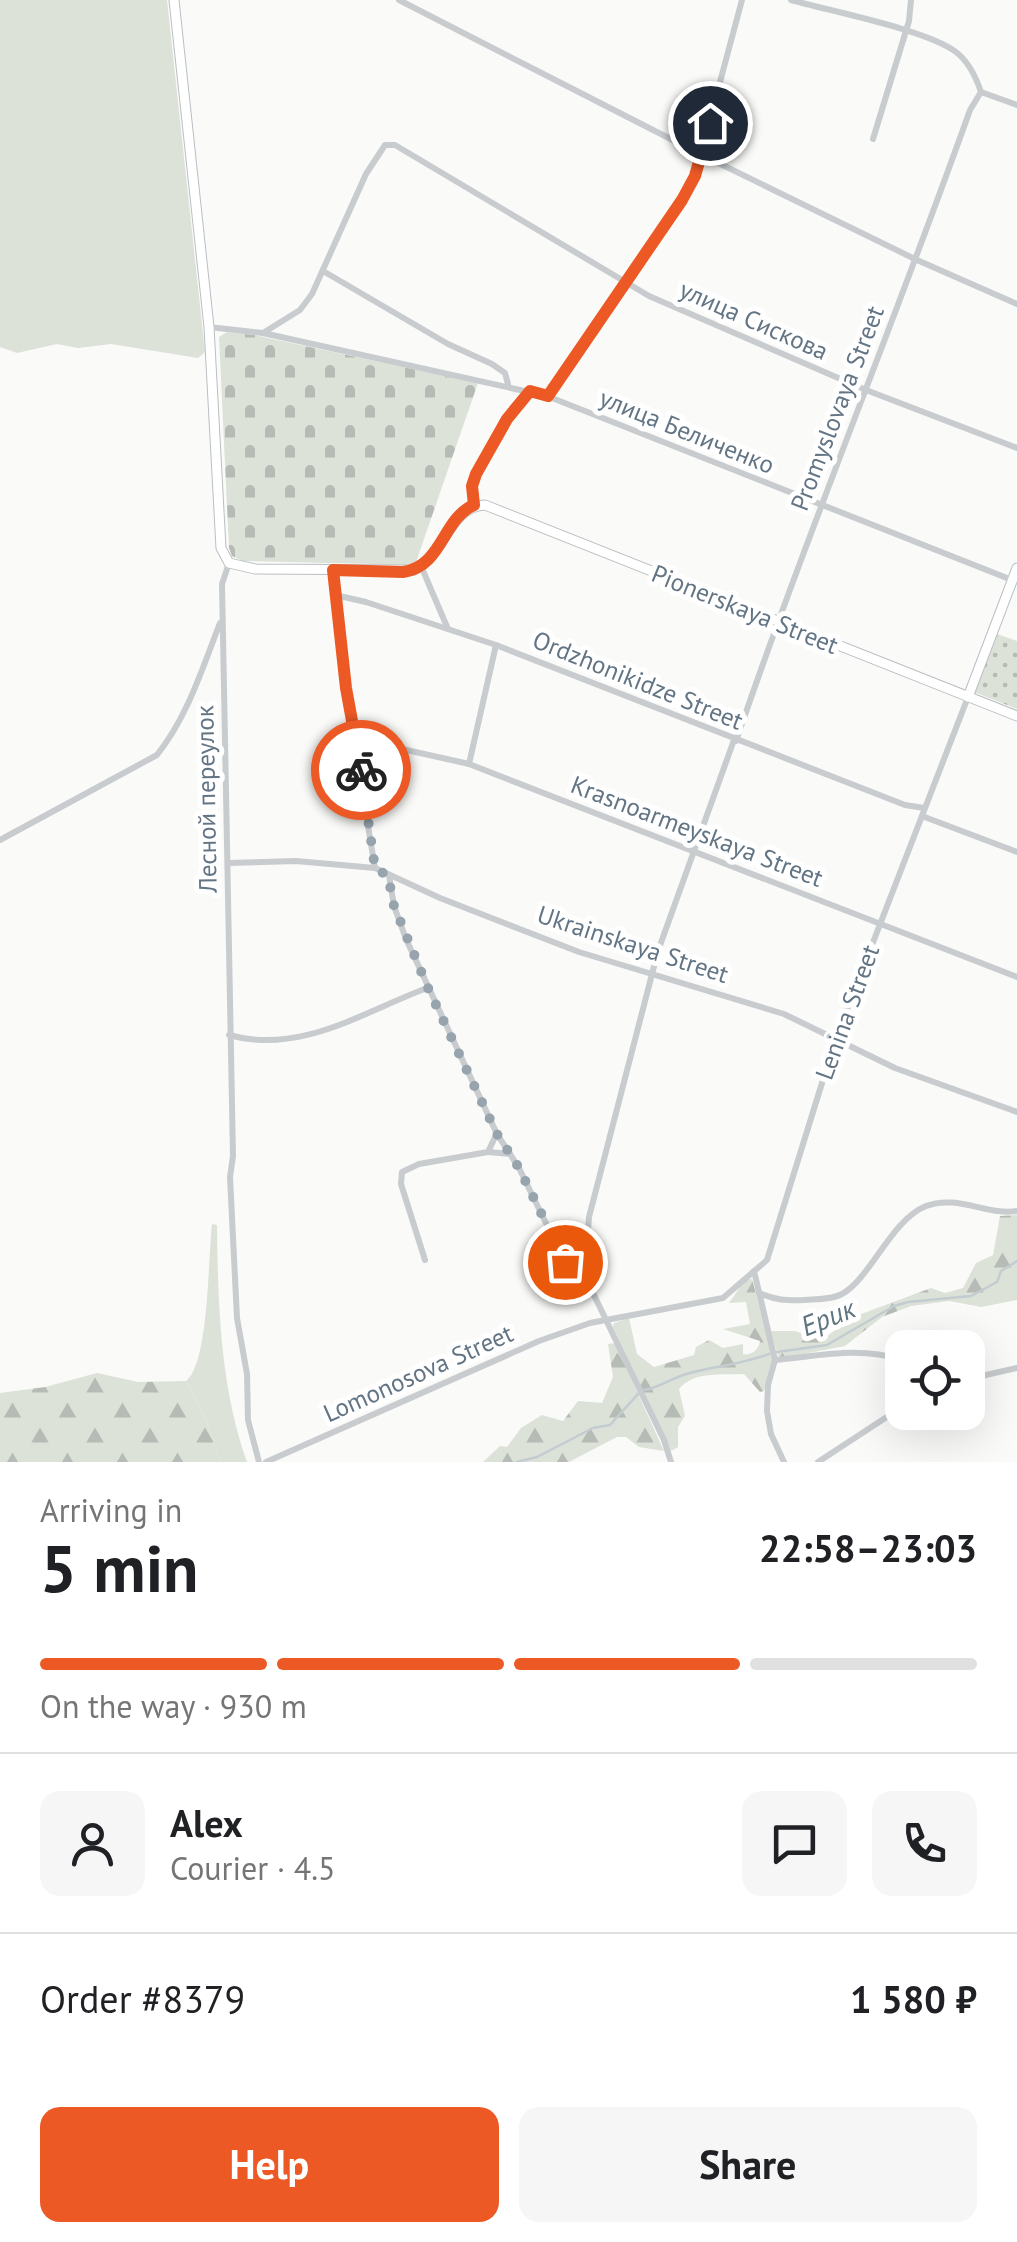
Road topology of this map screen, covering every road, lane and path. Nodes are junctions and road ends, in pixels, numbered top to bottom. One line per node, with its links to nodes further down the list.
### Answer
1 (174, 0): 15 (street)
2 (399, 0): 10 (street)
3 (742, 0): 10 (street)
4 (791, 0): 6 (street)
5 (911, 0): 6 (street)
6 (906, 31): 7 (street); 9 (street)
7 (981, 92): 8 (street); 11 (street, Promyslovaya Street)
8 (1017, 106)
9 (873, 139)
10 (702, 155): 11 (street); 13 (street)
11 (917, 260): 14 (street); 18 (street, Promyslovaya Street)
12 (323, 271): 13 (street, улица Сискова); 16 (street); 17 (street, улица Беличенко)
13 (624, 282): 18 (street, улица Сискова); 20 (street)
14 (1017, 304)
15 (209, 327): 16 (street, улица Беличенко); 24 (street)
16 (263, 333): 17 (street, улица Беличенко)
17 (508, 385): 19 (street, улица Беличенко)
18 (866, 390): 21 (street, улица Сискова); 23 (street, Promyslovaya Street)
19 (530, 391): 20 (street, улица Беличенко); 22 (street)
20 (548, 396): 23 (street, улица Беличенко)
21 (1017, 448)
22 (474, 505): 25 (street); 31 (street, Pionerskaya Street)
23 (820, 505): 28 (street, улица Беличенко); 31 (street, Promyslovaya Street)
24 (229, 563): 27 (street); 30 (street, Лесной переулок)
25 (421, 566): 27 (street); 32 (street)
26 (1017, 568): 28 (street, Lenina Street)
27 (333, 570): 29 (street)
28 (1015, 581): 34 (street, Lenina Street)
29 (334, 595): 32 (street, Ordzhonikidze Street); 37 (street)
30 (222, 618): 40 (street); 43 (street, Лесной переулок)
31 (777, 622): 34 (street, Pionerskaya Street); 36 (street, Promyslovaya Street)
32 (448, 629): 33 (street, Ordzhonikidze Street)
33 (496, 645): 36 (street, Ordzhonikidze Street); 38 (street)
34 (968, 698): 35 (street, Pionerskaya Street); 39 (street, Lenina Street)
35 (1017, 716)
36 (735, 740): 39 (street, Ordzhonikidze Street); 41 (street, Promyslovaya Street)
37 (357, 744): 38 (street, Krasnoarmeyskaya Street); 44 (street)
38 (469, 764): 41 (street, Krasnoarmeyskaya Street)
39 (923, 812): 42 (street, Ordzhonikidze Street); 46 (street, Lenina Street)
40 (0, 840)
41 (692, 852): 46 (street, Krasnoarmeyskaya Street); 47 (street, Promyslovaya Street)
42 (1017, 852)
43 (228, 863): 44 (street, Ukrainskaya Street); 50 (street, Лесной переулок)
44 (375, 868): 45 (street, Ukrainskaya Street)
45 (388, 876): 47 (street, Ukrainskaya Street); 49 (street)
46 (880, 922): 48 (street, Krasnoarmeyskaya Street); 51 (street, Lenina Street)
47 (654, 973): 51 (street, Ukrainskaya Street); 58 (street, Promyslovaya Street)
48 (1017, 977)
49 (428, 988): 50 (street); 53 (street)
50 (229, 1036): 67 (street, Лесной переулок)
51 (836, 1038): 52 (street, Ukrainskaya Street); 59 (street, Lenina Street)
52 (1017, 1112)
53 (497, 1134): 54 (street); 55 (street)
54 (488, 1152): 55 (street); 57 (street)
55 (510, 1154): 58 (street)
56 (1017, 1211): 60 (street)
57 (425, 1260)
58 (588, 1271): 61 (street, Promyslovaya Street)
59 (754, 1271): 60 (street); 61 (street, Lomonosova Street)
60 (759, 1293): 63 (street)
61 (606, 1320): 67 (street, Lomonosova Street); 68 (street, Promyslovaya Street)
62 (885, 1356): 63 (street)
63 (775, 1360): 69 (street)
64 (1017, 1368): 65 (street)
65 (985, 1375)
66 (885, 1418): 70 (street)
67 (262, 1462)
68 (672, 1462)
69 (784, 1462)
70 (818, 1462)

